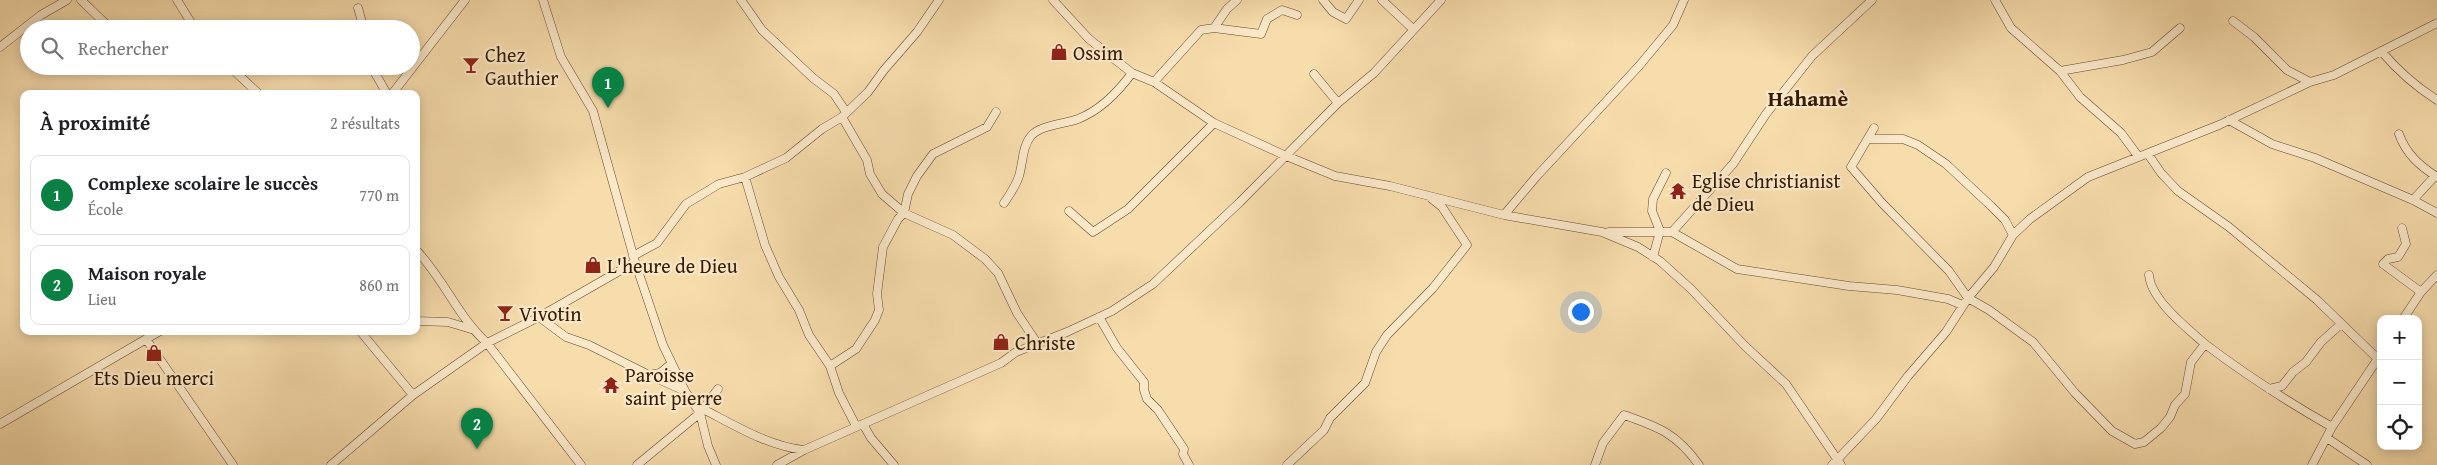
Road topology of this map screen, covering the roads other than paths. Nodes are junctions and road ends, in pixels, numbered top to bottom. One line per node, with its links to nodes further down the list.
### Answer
1 (67, 0): 20 (street)
2 (81, 0): 21 (street)
3 (177, 0): 22 (street)
4 (465, 0): 17 (street)
5 (543, 0): 73 (street)
6 (741, 0): 47 (street)
7 (939, 0): 47 (street)
8 (1053, 0): 34 (street)
9 (1238, 0): 26 (street)
10 (1323, 0): 11 (street)
11 (1359, 0)
12 (1382, 0): 28 (street)
13 (1441, 0): 28 (street)
14 (1684, 0): 65 (street)
15 (1872, 0): 69 (street)
16 (1995, 0): 33 (street)
17 (457, 4): 32 (street)
18 (358, 8): 23 (street)
19 (1297, 15): 26 (street)
20 (35, 20)
21 (102, 20)
22 (189, 20)
23 (361, 20)
24 (2233, 22): 40 (street)
25 (2437, 23): 31 (street)
26 (1214, 28): 39 (street)
27 (2180, 28): 33 (street)
28 (1413, 30): 45 (street)
29 (20, 31): 30 (street)
30 (0, 47)
31 (2382, 52): 40 (street); 44 (street)
32 (420, 55)
33 (2060, 71): 55 (street)
34 (1132, 73): 39 (street); 61 (street)
35 (1314, 74): 45 (street)
36 (238, 75): 41 (street)
37 (376, 75): 42 (street)
38 (406, 75): 43 (street)
39 (1154, 82): 49 (street)
40 (2310, 82): 48 (street)
41 (255, 90)
42 (385, 90)
43 (395, 90)
44 (2437, 100)
45 (1338, 102): 54 (street)
46 (996, 112): 63 (street)
47 (844, 115): 57 (street); 63 (street)
48 (2229, 120): 53 (street); 60 (street)
49 (1214, 123): 54 (street); 62 (street)
50 (1874, 128): 52 (street)
51 (2399, 134): 58 (street)
52 (1868, 139): 70 (street); 77 (street)
53 (2148, 154): 55 (street); 82 (street)
54 (1284, 155): 59 (street); 80 (street)
55 (2138, 156): 70 (street)
56 (1666, 172): 67 (street)
57 (745, 177): 73 (street); 93 (street)
58 (2436, 177): 60 (street)
59 (1429, 197): 65 (street); 114 (street)
60 (2413, 200): 64 (street)
61 (1004, 203)
62 (1069, 211)
63 (904, 213): 88 (street); 93 (street)
64 (2437, 213)
65 (1504, 215): 68 (street)
66 (2402, 228): 76 (street)
67 (1660, 231): 68 (street); 69 (street); 72 (street)
68 (1602, 232): 72 (street)
69 (1672, 232): 77 (street)
70 (2013, 235): 77 (street)
71 (420, 254): 83 (street)
72 (1653, 257): 105 (street)
73 (634, 259): 79 (street); 92 (street)
74 (2149, 275): 89 (street)
75 (2437, 275): 76 (street)
76 (2421, 292): 78 (street)
77 (1965, 302): 89 (street); 105 (street)
78 (2405, 315)
79 (539, 317): 87 (street); 94 (street)
80 (1099, 317): 88 (street); 113 (street)
81 (420, 321): 83 (street)
82 (2341, 324): 90 (street); 96 (street)
83 (471, 328): 87 (street)
84 (153, 335): 86 (street)
85 (363, 335): 98 (street)
86 (146, 339): 100 (street); 106 (street)
87 (487, 343): 98 (street); 108 (street)
88 (1037, 343): 101 (street)
89 (2205, 344): 96 (street)
90 (2377, 354)
91 (2377, 359): 102 (street)
92 (672, 364): 94 (street); 97 (street)
93 (830, 366): 101 (street)
94 (648, 375): 97 (street)
95 (718, 388): 99 (street)
96 (2266, 389): 102 (street)
97 (685, 391): 99 (street)
98 (413, 395): 107 (street)
99 (702, 411): 104 (street); 109 (street); 110 (street)
100 (0, 424)
101 (859, 425): 104 (street); 112 (street)
102 (2332, 427): 103 (street)
103 (2327, 438): 118 (street); 119 (street)
104 (804, 450): 111 (street)
105 (1840, 462): 117 (street)
106 (233, 465)
107 (331, 465)
108 (581, 465)
109 (637, 465)
110 (716, 465)
111 (777, 465)
112 (894, 465)
113 (1189, 465)
114 (1287, 465)
115 (1595, 465): 116 (street)
116 (1699, 465)
117 (1832, 465)
118 (2312, 465)
119 (2367, 465)

